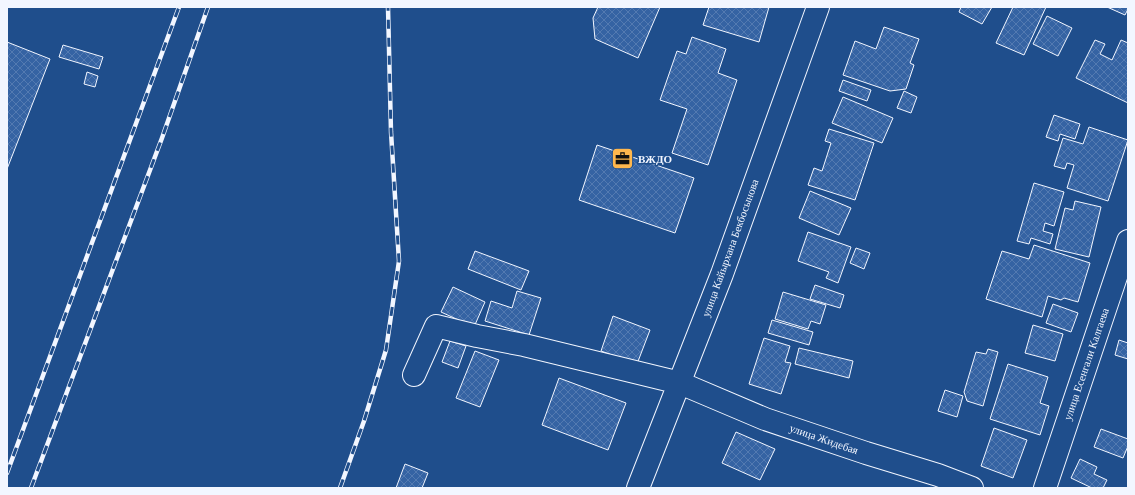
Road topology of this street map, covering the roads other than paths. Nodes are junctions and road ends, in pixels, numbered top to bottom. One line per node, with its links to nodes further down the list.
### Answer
1 (818, 7): 4 (street, улица Кайырхана Бекбосынова)
2 (1128, 241): 7 (street, улица Есенгали Калгаева)
3 (414, 375): 4 (street, улица Жидебая)
4 (680, 382): 5 (street, улица Кайырхана Бекбосынова); 6 (street, улица Жидебая)
5 (638, 488)
6 (972, 488)
7 (1045, 488)

